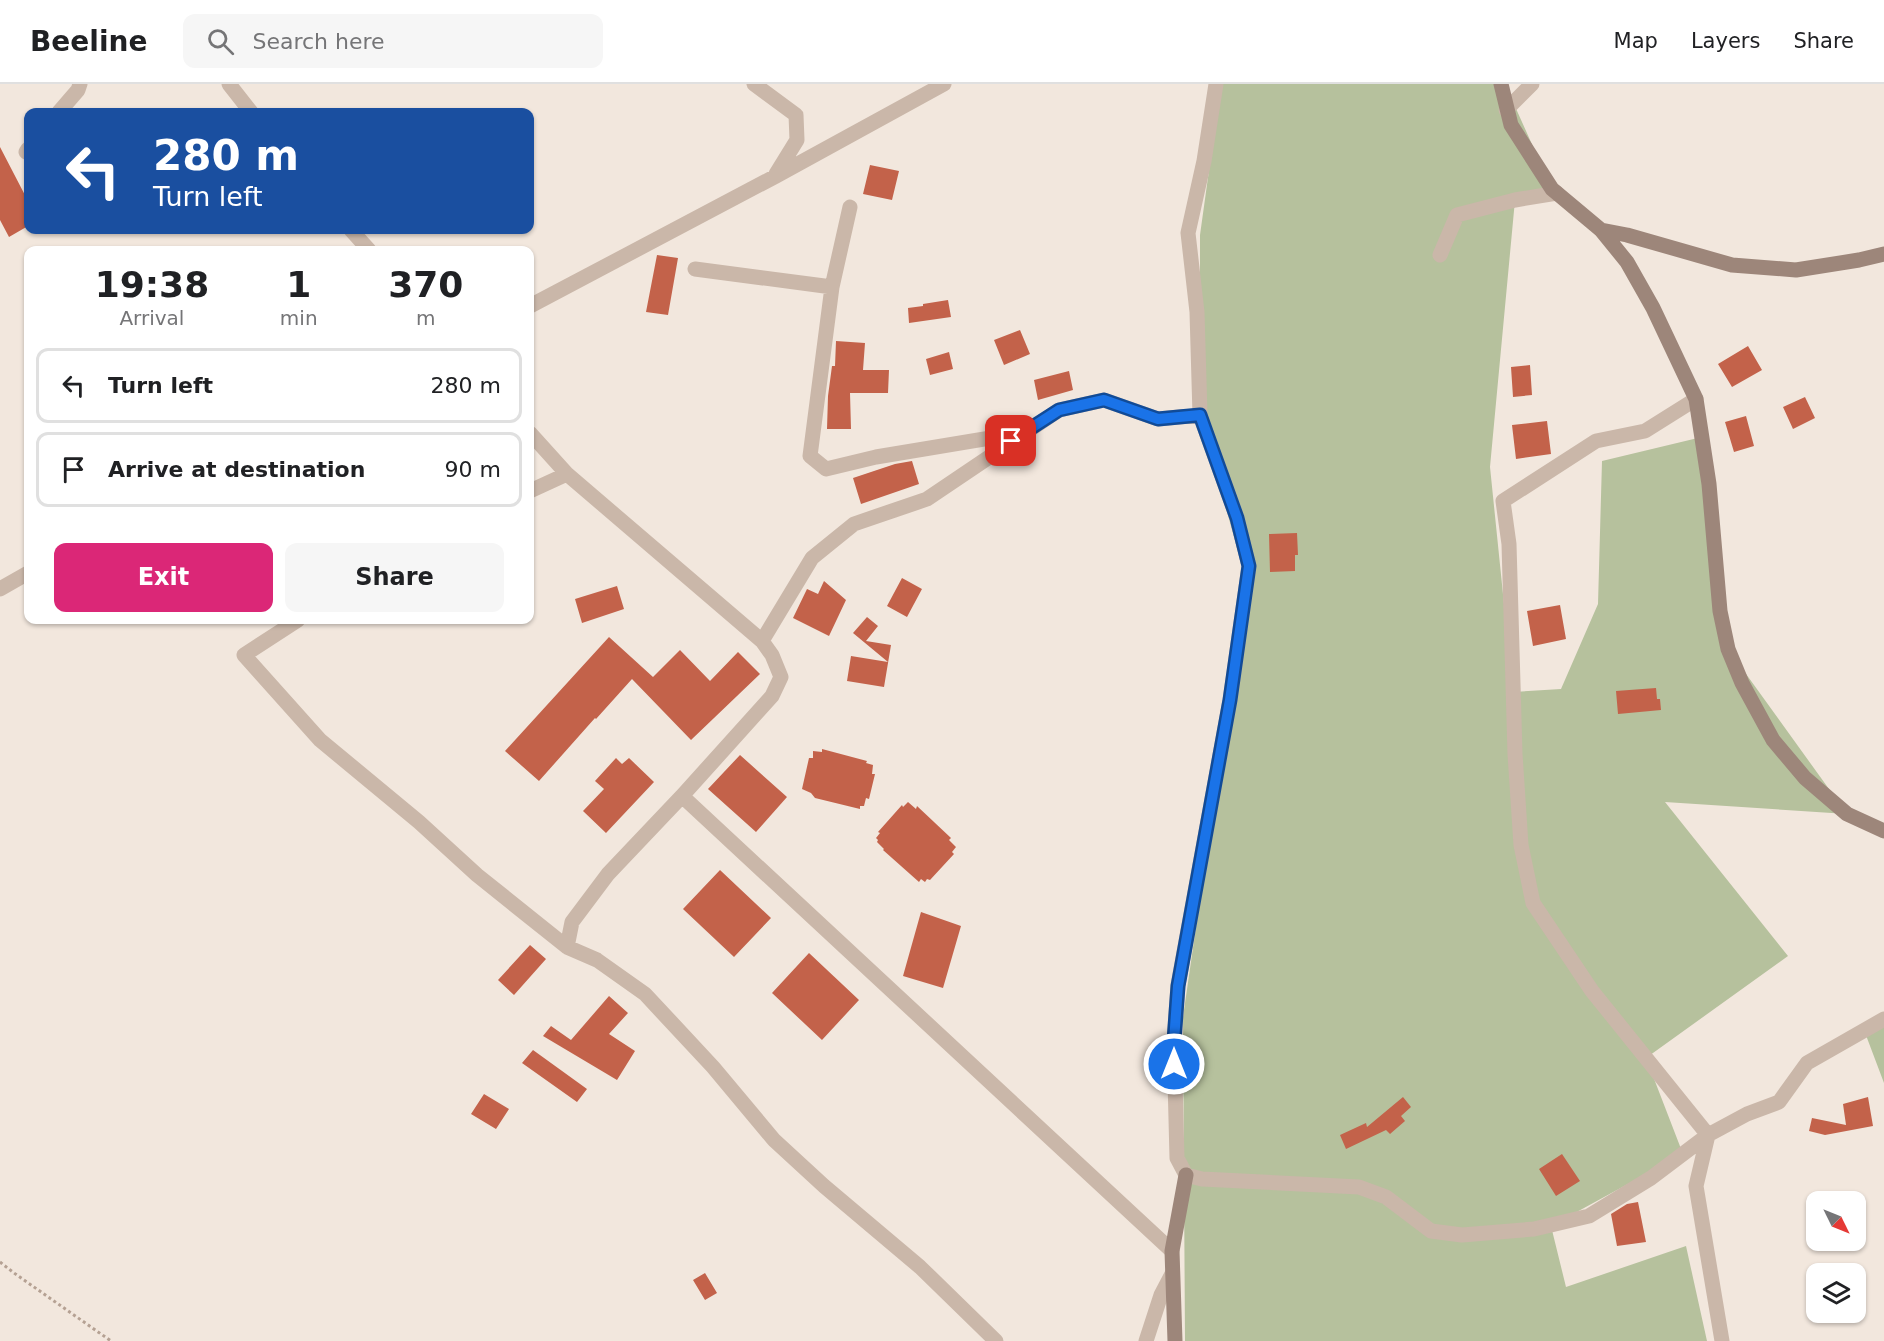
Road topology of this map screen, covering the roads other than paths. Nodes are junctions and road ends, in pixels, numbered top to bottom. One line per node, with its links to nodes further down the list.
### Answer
1 (80, 84): 8 (street)
2 (229, 84): 9 (street)
3 (754, 84): 11 (street)
4 (944, 84): 11 (street)
5 (1216, 84): 23 (street)
6 (1501, 84): 10 (street)
7 (1532, 84): 10 (street)
8 (62, 108)
9 (248, 108)
10 (1506, 110): 12 (street)
11 (776, 176): 21 (street)
12 (1557, 193): 14 (street); 18 (street)
13 (850, 207): 20 (street)
14 (1601, 230): 17 (street); 22 (street)
15 (355, 234): 16 (street)
16 (365, 246)
17 (1884, 254)
18 (1440, 255)
19 (695, 269): 20 (street)
20 (831, 287): 24 (street)
21 (534, 304)
22 (1696, 399): 33 (street); 36 (street)
23 (1200, 415): 24 (street); 37 (street)
24 (1025, 432): 31 (street)
25 (534, 437): 26 (street)
26 (567, 474): 27 (street); 31 (street)
27 (534, 489)
28 (24, 575): 29 (street)
29 (0, 588)
30 (292, 624): 34 (street)
31 (762, 641): 32 (street)
32 (682, 796): 34 (street); 38 (street)
33 (1884, 831)
34 (567, 947): 40 (street)
35 (1884, 1019): 36 (street)
36 (1708, 1135): 37 (street); 43 (street)
37 (1186, 1175): 38 (street)
38 (1172, 1251): 39 (street)
39 (1172, 1274): 41 (street); 42 (street)
40 (996, 1341)
41 (1146, 1341)
42 (1174, 1341)
43 (1722, 1341)

